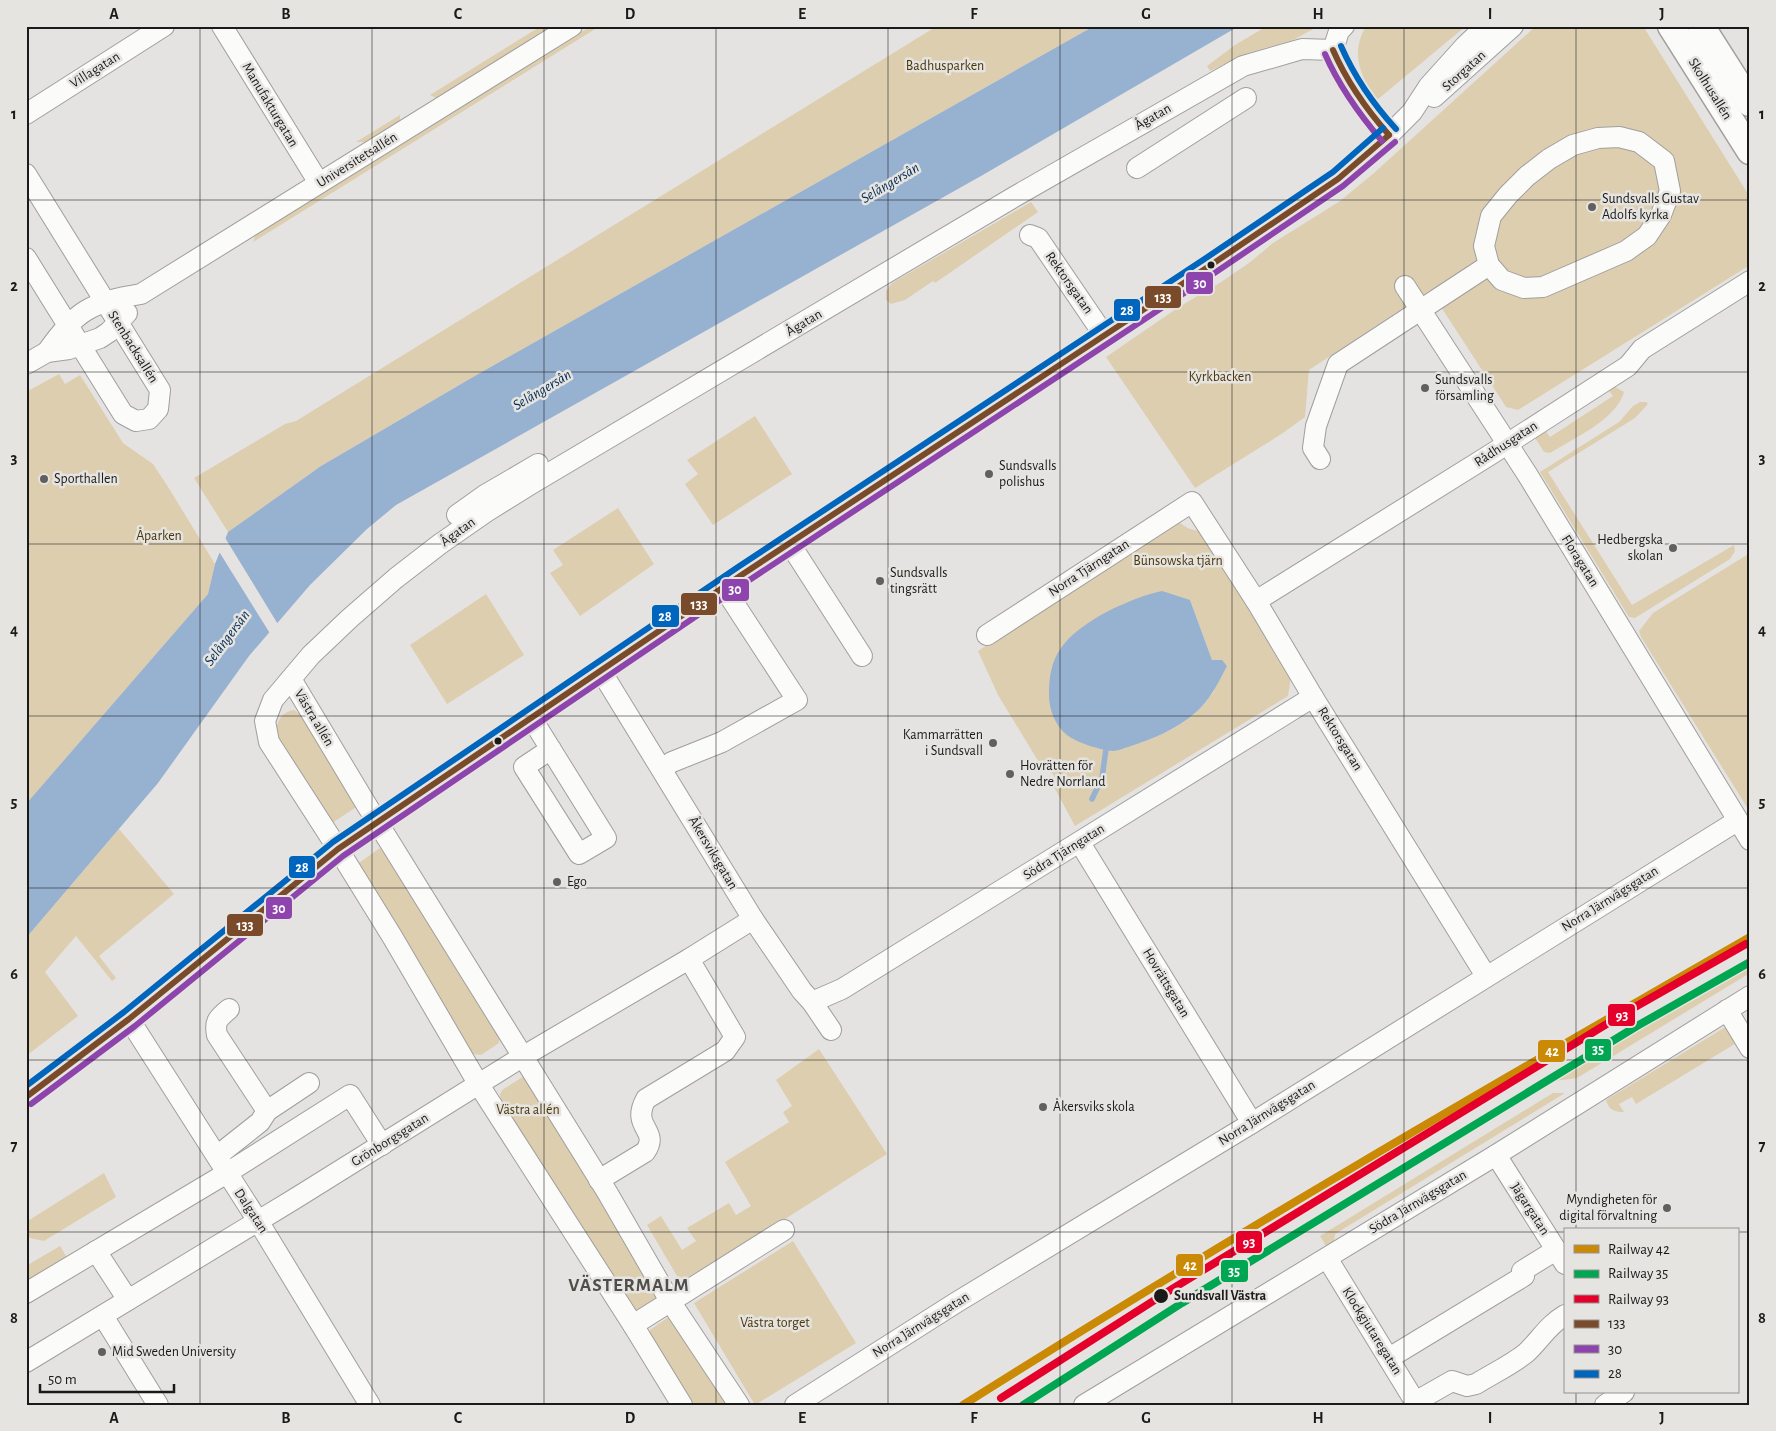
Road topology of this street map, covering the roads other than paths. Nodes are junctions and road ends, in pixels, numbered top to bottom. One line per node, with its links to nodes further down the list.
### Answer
1 (164, 26): 14 (street, Villagatan)
2 (222, 26): 21 (street, Manufakturgatan)
3 (572, 26): 21 (street, Universitetsallén)
4 (1344, 26): 9 (street)
5 (1486, 26): 13 (street, Storgatan)
6 (1513, 26): 13 (street, Storgatan)
7 (1671, 26): 18 (main road, Skolhusallén)
8 (1701, 26): 12 (main road, Skolhusallén)
9 (1333, 50): 11 (street, Ågatan); 16 (street)
10 (1246, 98): 15 (street)
11 (1180, 101): 15 (street); 40 (street, Ågatan)
12 (1750, 103)
13 (1412, 112): 16 (street, Storgatan)
14 (26, 114)
15 (1196, 130): 19 (street)
16 (1389, 135): 32 (street, Storgatan)
17 (1095, 139): 40 (street)
18 (1750, 151)
19 (1137, 168)
20 (26, 174): 28 (street, Stenbacksallén)
21 (319, 183): 27 (street, Universitetsallén)
22 (1030, 236): 32 (street, Rektorsgatan)
23 (26, 258): 31 (street, Stenbacksallén)
24 (1489, 266): 24 (street); 29 (street)
25 (1750, 281): 36 (street, Rådhusgatan)
26 (1404, 286): 29 (street, Floragatan)
27 (141, 294): 28 (street, Universitetsallén); 30 (street, Universitetsallén)
28 (104, 301): 30 (street, Stenbacksallén); 31 (street, Universitetsallén)
29 (1421, 310): 36 (street, Floragatan); 37 (street)
30 (119, 323): 33 (street, Universitetsallén); 33 (street, Stenbacksallén)
31 (68, 324): 33 (street, Stenbacksallén); 34 (street, Universitetsallén)
32 (1104, 335): 39 (street, Storgatan)
33 (80, 345): 34 (street, Universitetsallén)
34 (47, 352): 35 (street, Universitetsallén)
35 (26, 364)
36 (1507, 444): 42 (street, Rådhusgatan); 51 (street, Floragatan)
37 (1320, 459)
38 (1192, 502): 42 (street, Rektorsgatan); 43 (street, Norra Tjärngatan)
39 (790, 544): 41 (street, Storgatan); 44 (street)
40 (392, 574): 46 (street, Ågatan)
41 (724, 588): 45 (street, Storgatan); 50 (street)
42 (1256, 601): 47 (street, Rektorsgatan)
43 (987, 634)
44 (862, 656)
45 (601, 671): 48 (street, Storgatan); 50 (street, Åkersviksgatan)
46 (291, 679): 52 (street, Västra allén); 55 (street, Västra allén)
47 (1313, 697): 54 (street, Södra Tjärngatan); 58 (street, Rektorsgatan)
48 (532, 718): 49 (street); 52 (street, Storgatan)
49 (551, 750): 49 (street)
50 (662, 768): 56 (street, Åkersviksgatan)
51 (1737, 821): 53 (street, Floragatan); 58 (street, Norra Järnvägsgatan)
52 (378, 822): 55 (street, Storgatan); 66 (street, Västra allén)
53 (1750, 840)
54 (1080, 843): 60 (street, Södra Tjärngatan); 71 (street, Hovrättsgatan)
55 (338, 849): 63 (street, Storgatan); 68 (street, Västra allén)
56 (753, 919): 57 (street, Grönborgsgatan); 60 (street, Åkersviksgatan)
57 (689, 959): 66 (street, Grönborgsgatan); 76 (street)
58 (1486, 976): 71 (street, Norra Järnvägsgatan)
59 (1750, 996): 62 (street, Södra Järnvägsgatan)
60 (812, 1002): 64 (street, Åkersviksgatan)
61 (229, 1009): 70 (street)
62 (1727, 1010): 65 (street); 73 (street, Södra Järnvägsgatan)
63 (129, 1019): 69 (street, Storgatan); 74 (street, Dalgatan)
64 (831, 1030)
65 (1750, 1048)
66 (522, 1057): 68 (street, Grönborgsgatan); 76 (street, Västra allén)
67 (309, 1083): 70 (street)
68 (479, 1085): 72 (street, Grönborgsgatan); 87 (street, Västra allén)
69 (26, 1098)
70 (267, 1111): 74 (street)
71 (1252, 1123): 96 (street, Norra Järnvägsgatan)
72 (382, 1145): 75 (street); 77 (street, Grönborgsgatan)
73 (1496, 1155): 80 (street, Jägargatan); 81 (street, Södra Järnvägsgatan)
74 (217, 1156): 75 (street, Dalgatan)
75 (227, 1173): 77 (street, Dalgatan); 79 (street)
76 (599, 1180): 84 (street, Västra allén)
77 (258, 1221): 83 (street, Grönborgsgatan); 93 (street, Dalgatan)
78 (784, 1230): 84 (street)
79 (96, 1251): 82 (street); 83 (street)
80 (1561, 1257): 88 (street)
81 (1327, 1258): 88 (street, Klockgjutaregatan); 97 (street, Södra Järnvägsgatan)
82 (26, 1293)
83 (128, 1300): 85 (street, Grönborgsgatan)
84 (670, 1301): 87 (street); 95 (street, Västra allén)
85 (103, 1316): 89 (street, Grönborgsgatan); 92 (street)
86 (1564, 1316): 91 (street)
87 (633, 1325): 94 (street, Västra allén)
88 (1389, 1358): 91 (street, Klockgjutaregatan)
89 (26, 1362)
90 (1621, 1394): 98 (street)
91 (1416, 1403)
92 (158, 1405)
93 (370, 1405)
94 (682, 1405)
95 (739, 1405)
96 (795, 1405)
97 (1084, 1405)
98 (1604, 1405)

